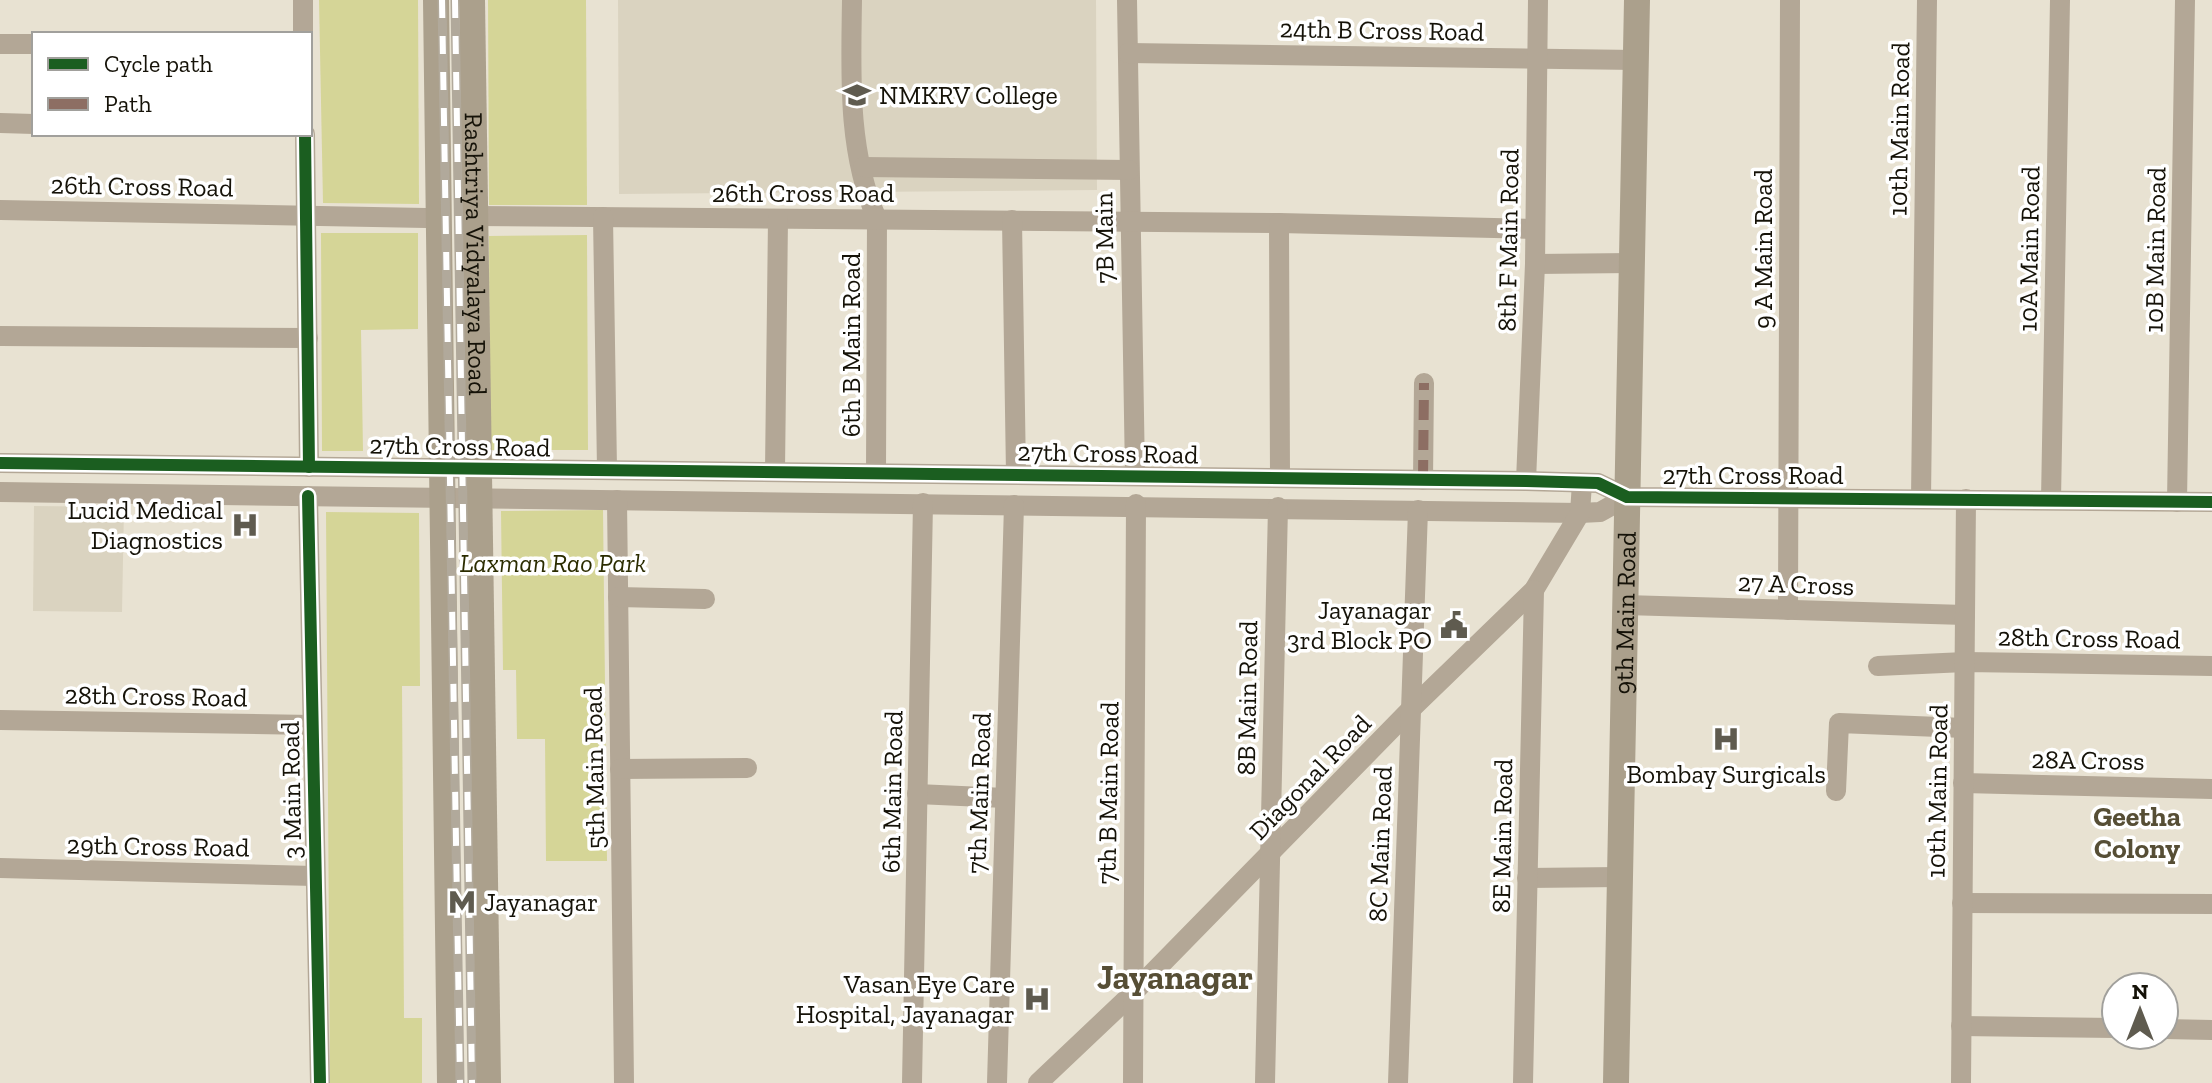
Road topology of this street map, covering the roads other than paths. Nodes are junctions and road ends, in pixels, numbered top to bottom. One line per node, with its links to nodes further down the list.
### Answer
1 (303, 0): 12 (street)
2 (436, 0): 41 (main road, Rashtriya Vidyalaya Road)
3 (472, 0): 24 (main road, Rashtriya Vidyalaya Road)
4 (852, 0): 21 (street)
5 (1127, 0): 15 (street, 7B Main)
6 (1538, 0): 16 (street, 8th F Main Road)
7 (1637, 0): 17 (main road, 9th Main Road)
8 (1790, 0): 55 (street, 9 A Main Road)
9 (1927, 0): 58 (street, 10th Main Road)
10 (2060, 0): 61 (street, 10A Main Road)
11 (2185, 0): 62 (street, 10B Main Road)
12 (303, 32)
13 (0, 44): 14 (street)
14 (32, 44)
15 (1128, 53): 16 (street, 24th B Cross Road); 22 (street, 7B Main)
16 (1537, 58): 17 (street, 24th B Cross Road); 33 (street, 8th F Main Road)
17 (1636, 60): 34 (main road, 9th Main Road)
18 (0, 123): 19 (street)
19 (32, 124)
20 (305, 136): 25 (street)
21 (863, 167): 22 (street); 29 (street)
22 (1129, 170): 31 (street, 7B Main)
23 (0, 210): 25 (street, 26th Cross Road)
24 (474, 216): 26 (street, 26th Cross Road); 42 (main road, Rashtriya Vidyalaya Road)
25 (306, 217): 27 (street, 26th Cross Road); 37 (street)
26 (603, 217): 28 (street, 26th Cross Road); 43 (street)
27 (426, 218)
28 (778, 219): 29 (street, 26th Cross Road); 44 (street)
29 (877, 219): 30 (street, 26th Cross Road); 45 (street, 6th B Main Road)
30 (1012, 220): 31 (street, 26th Cross Road); 46 (street)
31 (1130, 221): 32 (street, 26th Cross Road); 47 (street, 7B Main)
32 (1279, 223): 33 (street, 26th Cross Road); 48 (street)
33 (1535, 229): 35 (street, 8th F Main Road)
34 (1632, 263): 35 (street); 54 (main road, 9th Main Road)
35 (1535, 264): 50 (street, 8th F Main Road)
36 (0, 336): 37 (street)
37 (308, 338): 40 (street)
38 (1424, 383): 49 (street)
39 (0, 463): 40 (street, 27th Cross Road)
40 (309, 467): 41 (street, 27th Cross Road)
41 (442, 468): 42 (street, 27th Cross Road); 56 (main road, Rashtriya Vidyalaya Road)
42 (478, 469): 43 (street, 27th Cross Road); 57 (main road, Rashtriya Vidyalaya Road)
43 (607, 469): 44 (street, 27th Cross Road)
44 (775, 470): 45 (street, 27th Cross Road)
45 (876, 472): 46 (street, 27th Cross Road)
46 (1016, 474): 47 (street, 27th Cross Road)
47 (1135, 474): 48 (street, 27th Cross Road)
48 (1280, 477): 49 (street, 27th Cross Road)
49 (1423, 480): 50 (street, 27th Cross Road)
50 (1526, 481): 51 (street, 27th Cross Road)
51 (1582, 483): 54 (street, 27th Cross Road); 69 (street, Diagonal Road)
52 (0, 492): 53 (street, 27th Cross Road)
53 (308, 496): 56 (street, 27th Cross Road); 81 (street, 3 Main Road)
54 (1627, 497): 55 (street, 27th Cross Road); 69 (street, 27th Cross Road); 73 (main road, 9th Main Road)
55 (1789, 497): 58 (street, 27th Cross Road); 74 (street, 9 A Main Road)
56 (442, 498): 57 (street, 27th Cross Road); 103 (main road, Rashtriya Vidyalaya Road)
57 (479, 499): 60 (street, 27th Cross Road); 104 (main road, Rashtriya Vidyalaya Road)
58 (1921, 499): 59 (street, 27th Cross Road)
59 (1966, 499): 61 (street, 27th Cross Road); 75 (street, 10th Main Road)
60 (617, 500): 64 (street, 27th Cross Road); 71 (street, 5th Main Road)
61 (2051, 500): 62 (street, 27th Cross Road)
62 (2177, 502): 63 (street, 27th Cross Road)
63 (2212, 502)
64 (923, 503): 66 (street, 27th Cross Road); 88 (street, 6th Main Road)
65 (1136, 504): 66 (street, 27th Cross Road); 67 (street, 27th Cross Road); 97 (street, 7th B Main Road)
66 (1014, 505): 89 (street, 7th Main Road)
67 (1278, 507): 68 (street, 27th Cross Road); 90 (street, 8B Main Road)
68 (1418, 510): 69 (street, 27th Cross Road); 79 (street, 8C Main Road)
69 (1580, 513): 70 (street, Diagonal Road)
70 (1534, 590): 79 (street, Diagonal Road); 94 (street, 8E Main Road)
71 (618, 597): 72 (street); 84 (street, 5th Main Road)
72 (705, 599)
73 (1625, 605): 74 (street, 27 A Cross); 93 (main road, 9th Main Road)
74 (1788, 610): 75 (street, 27 A Cross)
75 (1965, 615): 76 (street, 10th Main Road)
76 (1965, 662): 77 (street, 28th Cross Road); 78 (street, 28th Cross Road); 82 (street, 10th Main Road)
77 (1878, 666)
78 (2212, 666)
79 (1410, 710): 90 (street, Diagonal Road); 111 (street, 8C Main Road)
80 (0, 720): 81 (street, 28th Cross Road)
81 (312, 725): 92 (street, 3 Main Road)
82 (1964, 728): 85 (street, 10th Main Road); 87 (street)
83 (747, 768): 84 (street)
84 (620, 769): 105 (street, 5th Main Road)
85 (1963, 783): 86 (street, 28A Cross); 95 (street, 10th Main Road)
86 (2212, 789)
87 (1836, 791)
88 (917, 794): 89 (street); 106 (street, 6th Main Road)
89 (1005, 798): 107 (street, 7th Main Road)
90 (1269, 856): 97 (street, Diagonal Road); 110 (street, 8B Main Road)
91 (0, 868): 92 (street, 29th Cross Road)
92 (314, 876): 102 (street, 3 Main Road)
93 (1620, 877): 94 (street); 113 (main road, 9th Main Road)
94 (1527, 878): 112 (street, 8E Main Road)
95 (1962, 903): 96 (street); 98 (street, 10th Main Road)
96 (2212, 904)
97 (1132, 994): 108 (street, Diagonal Road); 109 (street, 7th B Main Road)
98 (1961, 1026): 99 (street); 114 (street, 10th Main Road)
99 (2100, 1028)
100 (2180, 1029): 101 (street)
101 (2212, 1030)
102 (320, 1083)
103 (450, 1083)
104 (488, 1083)
105 (624, 1083)
106 (912, 1083)
107 (997, 1083)
108 (1038, 1083)
109 (1133, 1083)
110 (1265, 1083)
111 (1398, 1083)
112 (1523, 1083)
113 (1616, 1083)
114 (1961, 1083)

